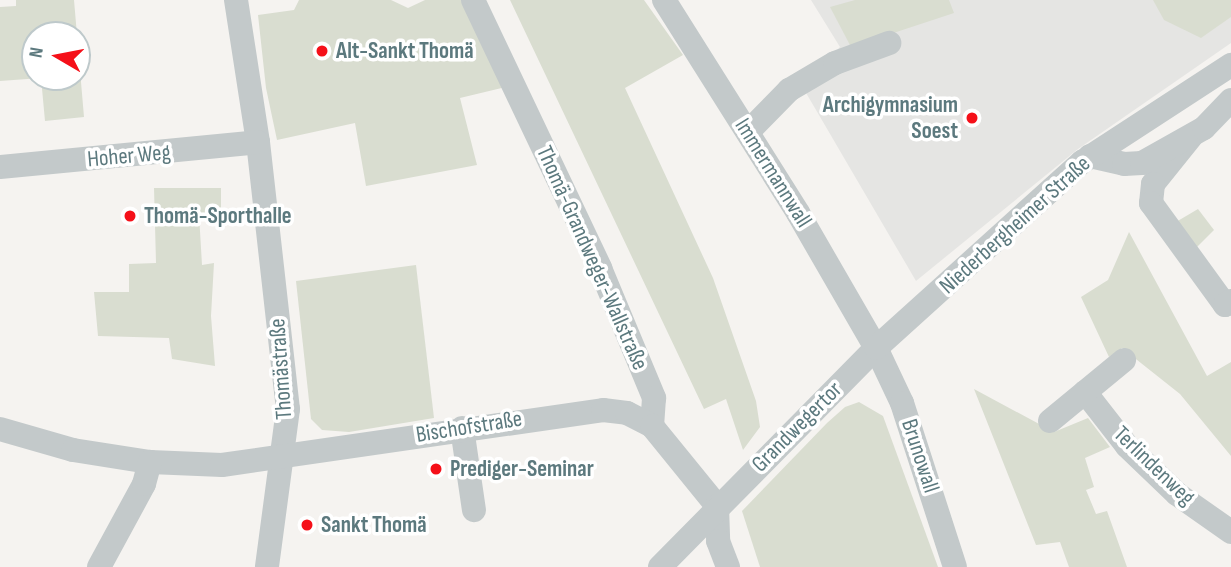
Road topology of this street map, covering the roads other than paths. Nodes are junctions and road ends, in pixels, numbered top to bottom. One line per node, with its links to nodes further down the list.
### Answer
1 (236, 0): 10 (street, Thomästraße)
2 (473, 0): 18 (street, Thomä-Grandweger-Wallstraße)
3 (664, 0): 8 (street, Immermannwall)
4 (889, 43): 8 (street)
5 (1231, 65): 11 (street, Niederbergheimer Straße)
6 (1231, 100): 9 (street)
7 (1231, 122): 9 (street)
8 (748, 132): 14 (street, Immermannwall)
9 (1197, 133): 11 (street); 13 (street)
10 (258, 142): 12 (street, Hoher Weg); 21 (street, Thomästraße)
11 (1090, 156): 14 (street, Niederbergheimer Straße)
12 (0, 167)
13 (1231, 301)
14 (876, 348): 23 (street, Grandwegertor); 30 (street, Brunowall)
15 (1124, 360): 16 (street)
16 (1085, 392): 17 (street); 25 (street, Terlindenweg)
17 (1049, 421)
18 (652, 426): 19 (street, Bischofstraße); 23 (street)
19 (462, 428): 21 (street, Bischofstraße); 24 (street)
20 (0, 429): 22 (street, Thomästraße)
21 (283, 454): 22 (street, Thomästraße); 27 (street)
22 (150, 462): 26 (street)
23 (717, 506): 28 (street, Grandwegertor); 29 (street)
24 (474, 510)
25 (1231, 532)
26 (100, 564)
27 (267, 567)
28 (660, 567)
29 (728, 567)
30 (955, 567)

